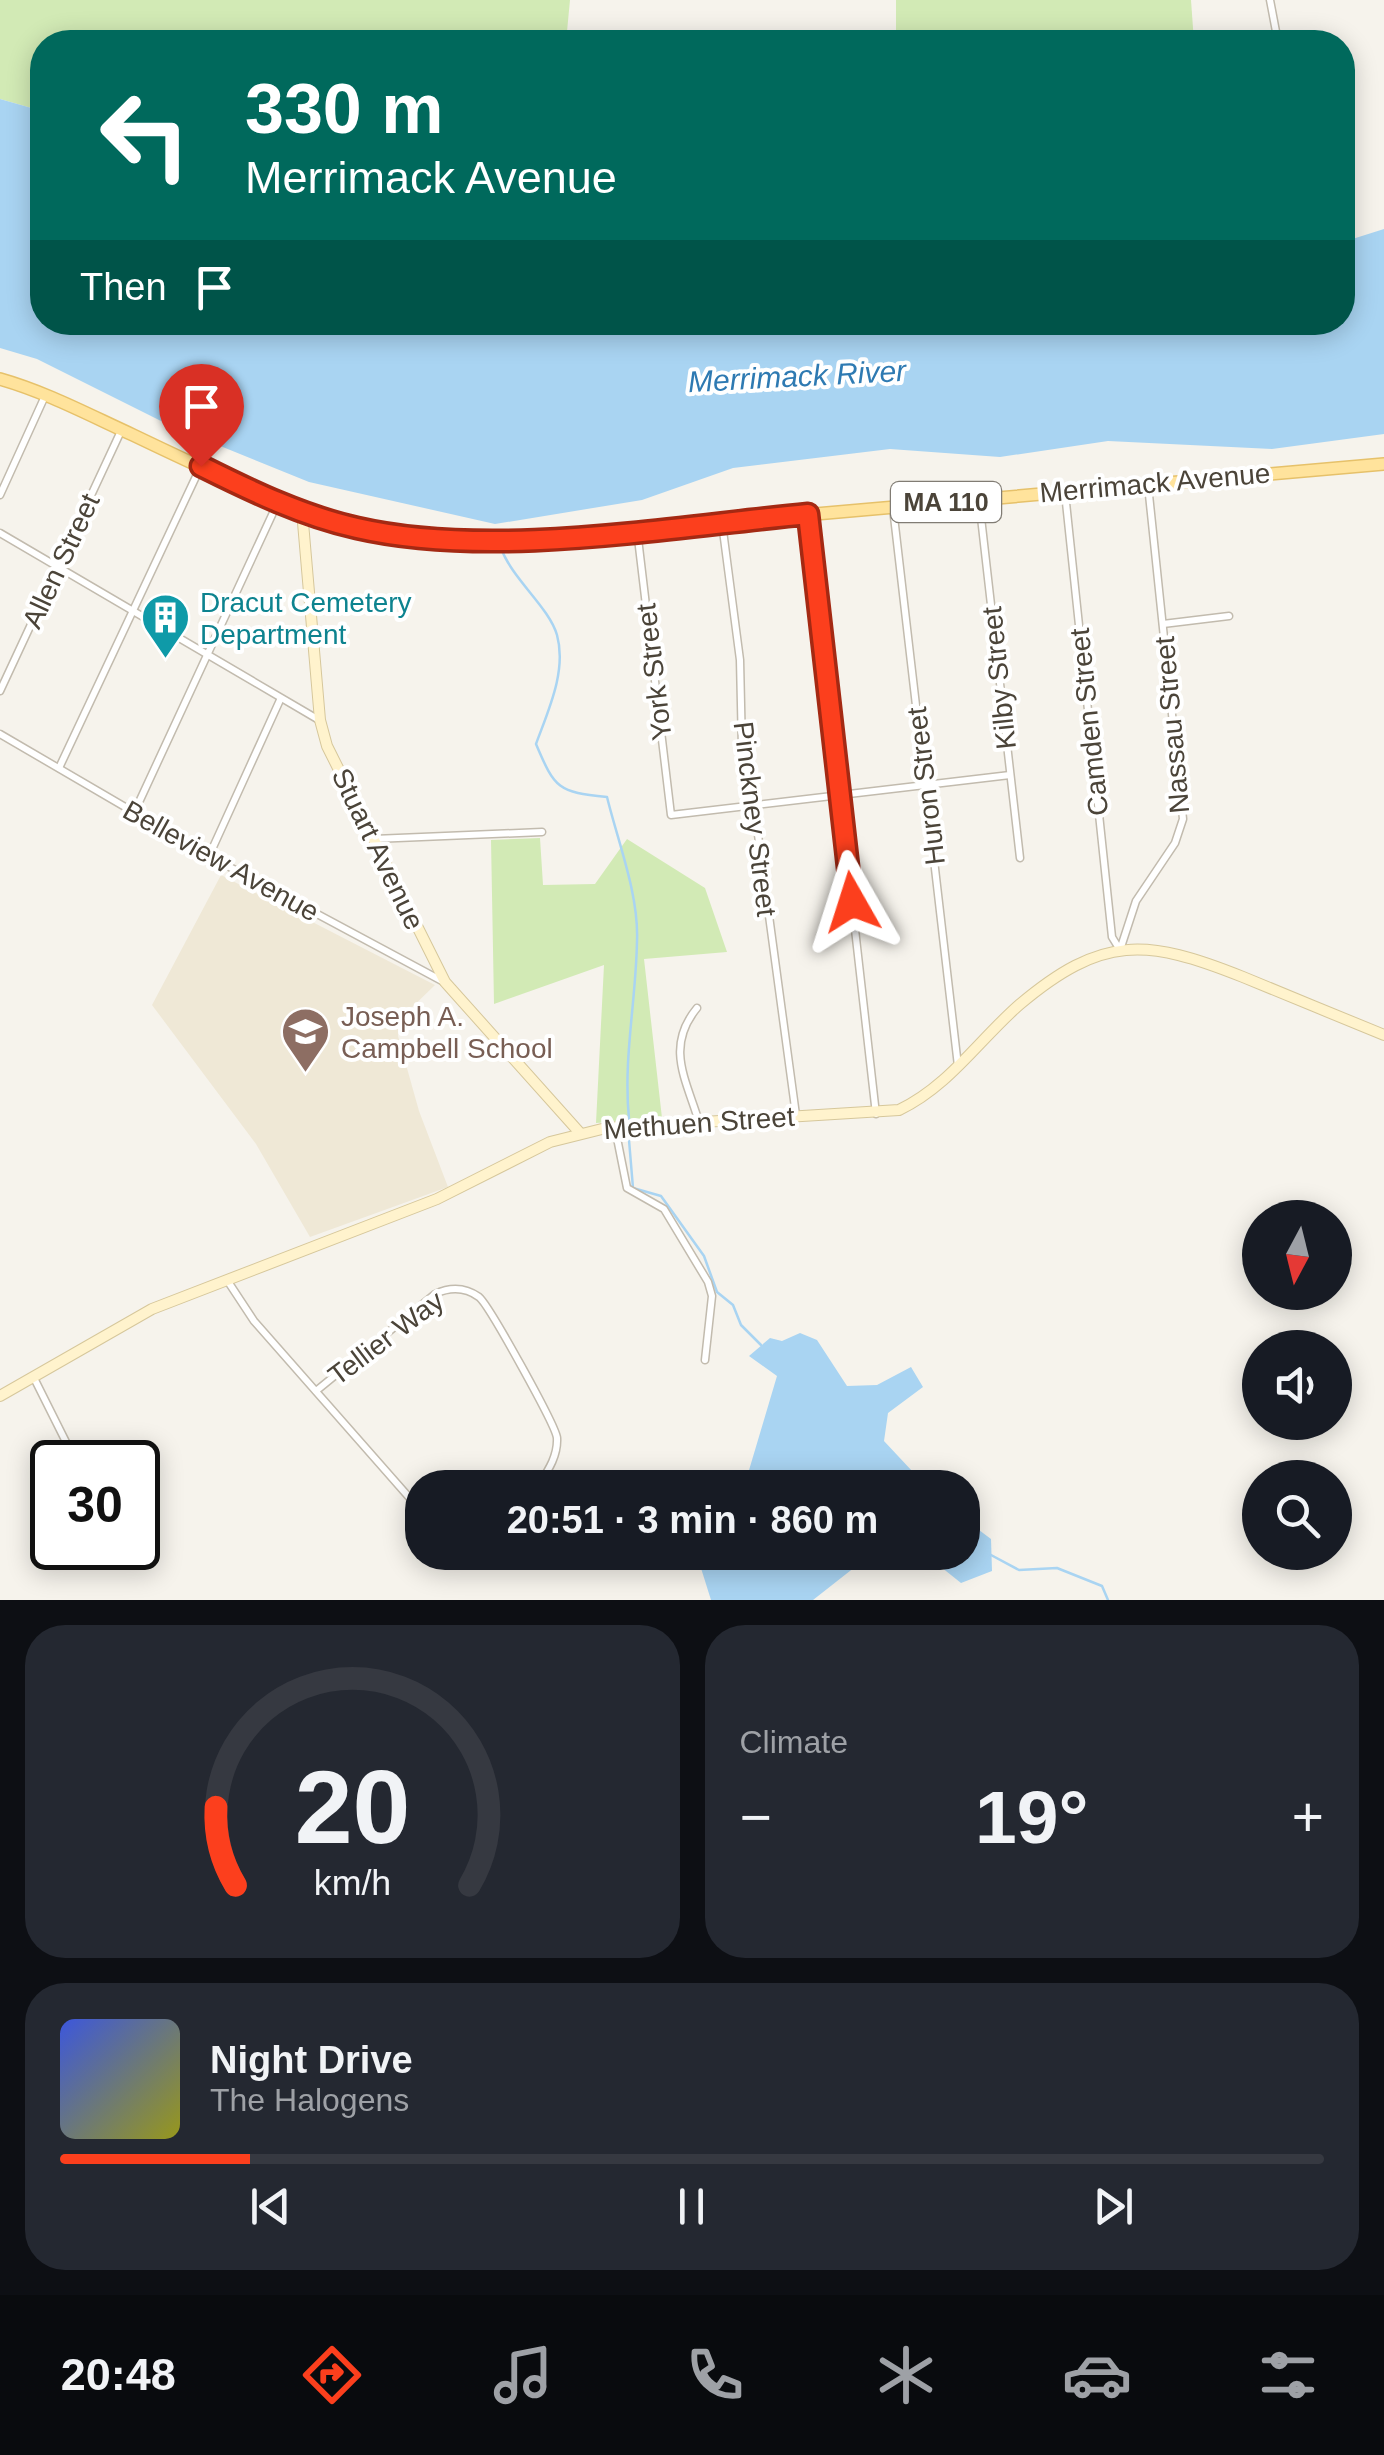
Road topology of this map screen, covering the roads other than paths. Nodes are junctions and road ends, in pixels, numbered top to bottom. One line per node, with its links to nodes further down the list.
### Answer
1 (1270, 0): 2 (street)
2 (1276, 30)
3 (0, 379): 4 (main road, Merrimack Avenue / MA 110)
4 (46, 395): 5 (main road, Merrimack Avenue / MA 110); 10 (street)
5 (122, 430): 7 (main road, Merrimack Avenue / MA 110); 19 (street, Allen Street)
6 (1384, 464): 8 (main road, Merrimack Avenue / MA 110)
7 (201, 466): 12 (main road, Merrimack Avenue / MA 110); 20 (street)
8 (1148, 484): 9 (main road, Merrimack Avenue / MA 110); 22 (street, Nassau Street)
9 (1065, 492): 11 (main road, Merrimack Avenue / MA 110); 38 (street, Camden Street)
10 (0, 495)
11 (979, 499): 13 (main road, Merrimack Avenue / MA 110); 29 (street, Kilby Street)
12 (278, 502): 14 (main road, Merrimack Avenue / MA 110); 23 (street)
13 (893, 507): 15 (main road, Merrimack Avenue / MA 110); 30 (street, Huron Street)
14 (302, 511): 17 (main road, Merrimack Avenue / MA 110); 26 (street, Stuart Avenue)
15 (808, 514): 16 (main road, Merrimack Avenue / MA 110); 31 (street)
16 (722, 522): 17 (main road, Merrimack Avenue / MA 110); 32 (street, Pinckney Street)
17 (637, 530): 32 (street, York Street)
18 (0, 532): 19 (street)
19 (58, 567): 20 (street); 24 (street, Allen Street)
20 (132, 612): 23 (street); 28 (street)
21 (1229, 616): 22 (street)
22 (1163, 624): 38 (street, Nassau Street)
23 (207, 656): 25 (street); 33 (street)
24 (0, 692)
25 (280, 700): 26 (street); 36 (street)
26 (320, 720): 35 (street, Stuart Avenue)
27 (0, 734): 28 (street, Belleview Avenue)
28 (59, 768): 33 (street, Belleview Avenue)
29 (1010, 775): 30 (street); 37 (street, Kilby Street)
30 (926, 785): 31 (street); 42 (street, Huron Street)
31 (840, 795): 32 (street); 43 (street)
32 (754, 805): 44 (street, Pinckney Street)
33 (134, 812): 36 (street, Belleview Avenue)
34 (542, 832): 35 (street)
35 (373, 839): 39 (street, Stuart Avenue)
36 (208, 856): 39 (street, Belleview Avenue)
37 (1020, 858)
38 (1120, 950): 41 (street, Methuen Street); 42 (street, Methuen Street)
39 (446, 982): 47 (street, Stuart Avenue)
40 (697, 1008): 45 (street)
41 (1384, 1035)
42 (958, 1066): 43 (street, Methuen Street)
43 (876, 1114): 44 (street, Methuen Street)
44 (796, 1115): 45 (street, Methuen Street)
45 (699, 1122): 46 (street, Methuen Street)
46 (615, 1128): 47 (street, Methuen Street); 49 (street)
47 (580, 1133): 48 (street, Methuen Street)
48 (227, 1279): 50 (street, Methuen Street); 51 (street, Tellier Way)
49 (705, 1360)
50 (34, 1378): 52 (street, Methuen Street); 53 (street)
51 (316, 1392): 54 (street, Tellier Way); 55 (street, Tellier Way)
52 (0, 1396)
53 (65, 1440)
54 (547, 1470)
55 (405, 1493)

